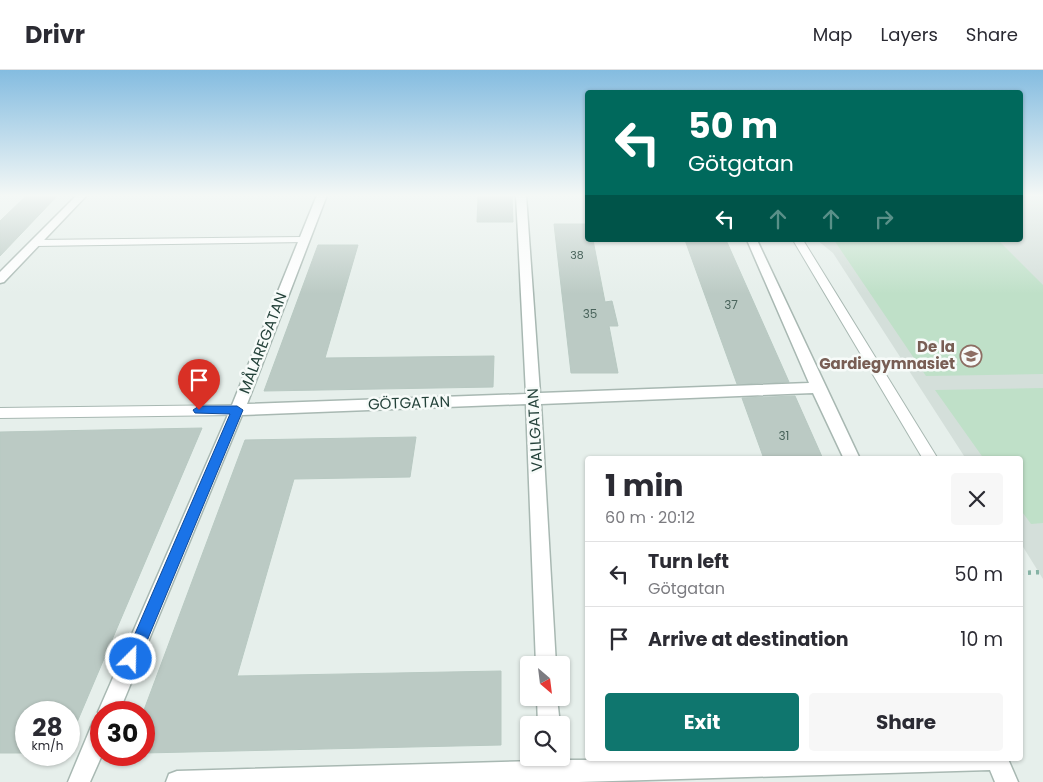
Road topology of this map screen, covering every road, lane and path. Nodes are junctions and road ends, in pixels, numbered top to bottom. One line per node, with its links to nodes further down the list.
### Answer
1 (49, 228): 7 (street)
2 (308, 228): 4 (street, MÅLAREGATAN)
3 (523, 228): 10 (street, VALLGATAN)
4 (303, 240): 7 (lane); 11 (street, MÅLAREGATAN)
5 (753, 242): 9 (street)
6 (799, 242): 14 (lane)
7 (35, 243): 8 (street)
8 (0, 279)
9 (818, 388): 10 (street, GÖTGATAN); 13 (street)
10 (534, 398): 11 (street, GÖTGATAN); 17 (street, VALLGATAN)
11 (237, 410): 12 (lane, GÖTGATAN); 18 (street, MÅLAREGATAN)
12 (0, 413)
13 (851, 456)
14 (930, 456)
15 (1043, 572): 16 (path)
16 (1023, 573)
17 (546, 656)
18 (114, 701)
19 (90, 756): 23 (street)
20 (915, 761): 22 (street)
21 (997, 761): 25 (street)
22 (551, 770): 24 (street)
23 (79, 782)
24 (178, 782)
25 (1007, 782)

